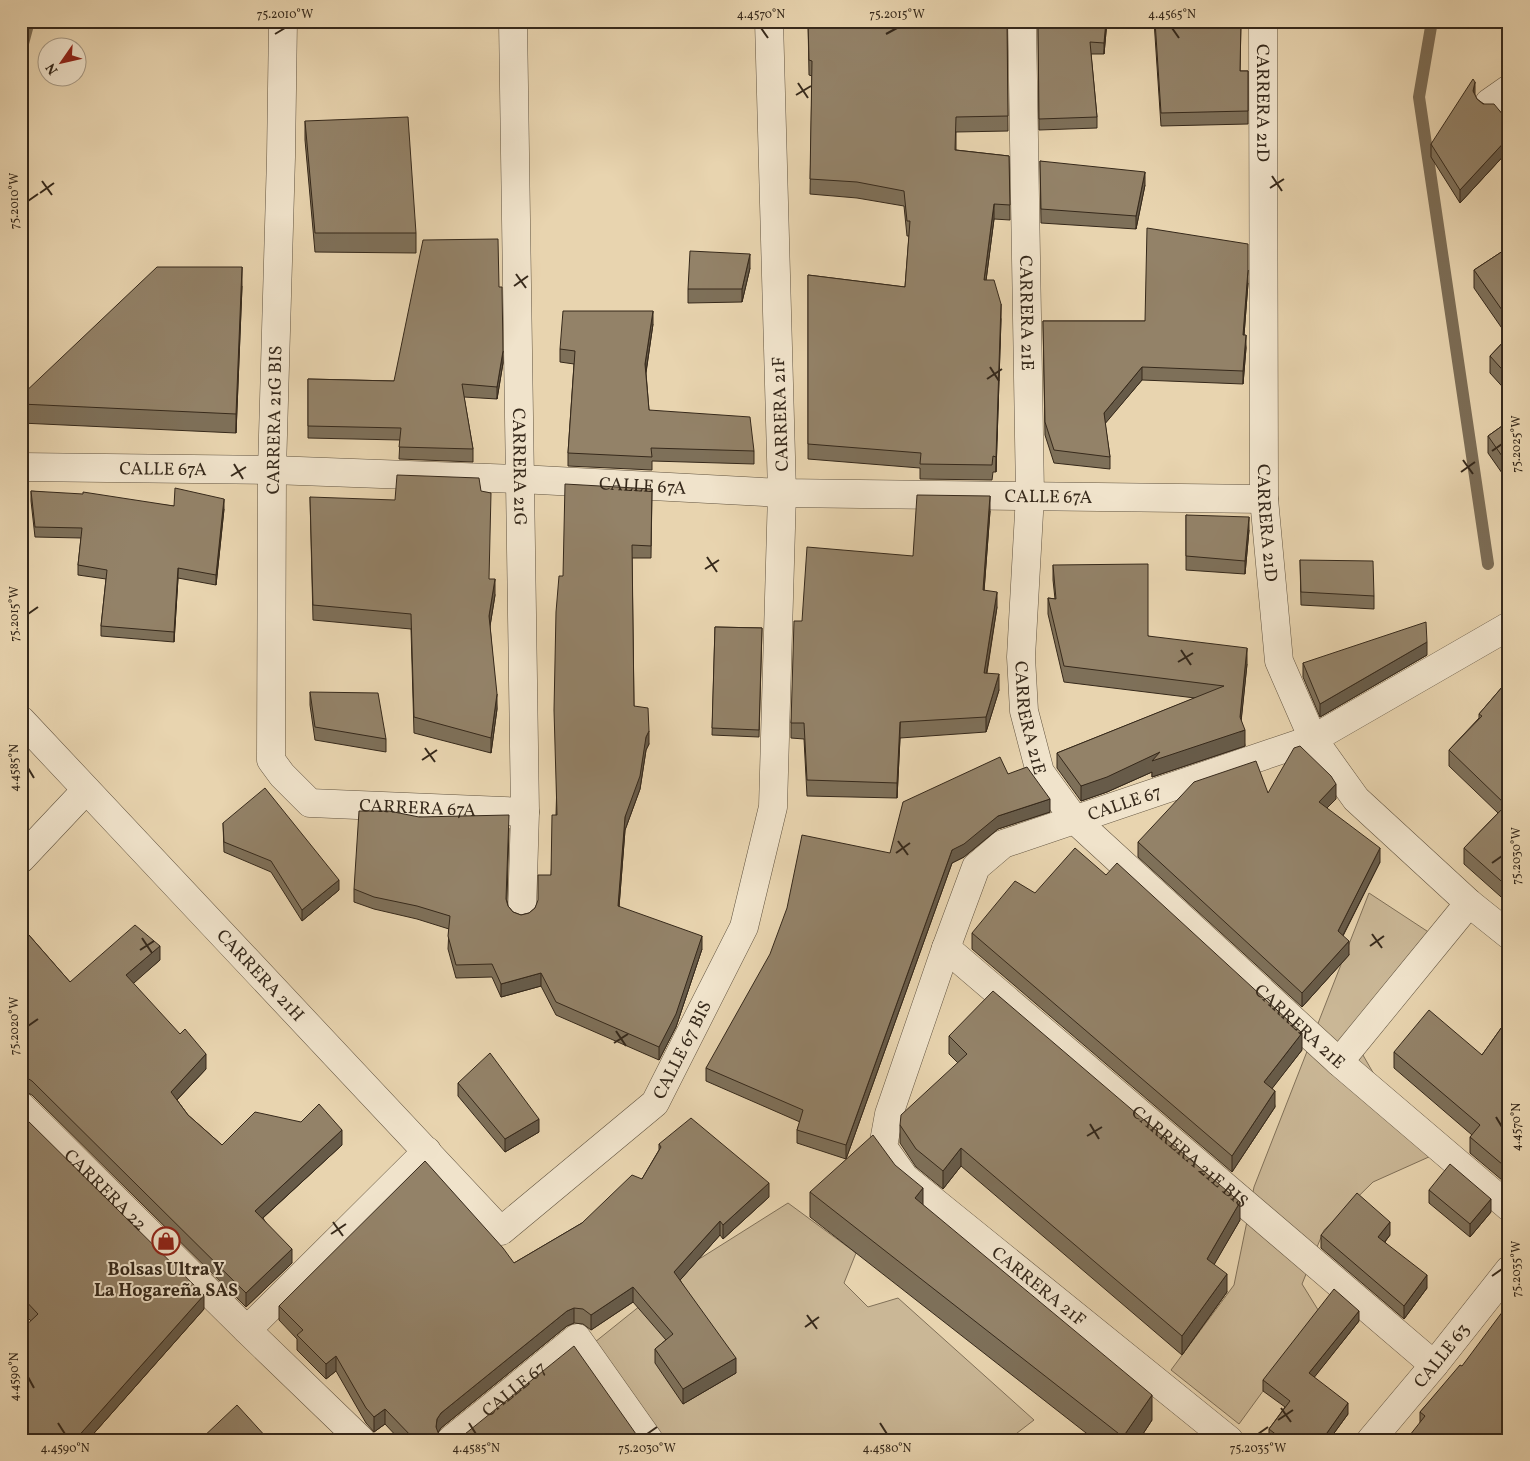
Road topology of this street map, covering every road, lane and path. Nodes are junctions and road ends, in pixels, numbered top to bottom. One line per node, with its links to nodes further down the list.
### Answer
1 (283, 21): 7 (street, CARRERA 21G BIS)
2 (513, 21): 8 (street, CARRERA 21G)
3 (768, 21): 9 (street, CARRERA 21F)
4 (1022, 21): 10 (street, CARRERA 21E)
5 (1263, 21): 11 (street, CARRERA 21D)
6 (21, 467): 7 (street, CALLE 67A)
7 (272, 470): 8 (street, CALLE 67A); 16 (street, CARRERA 21G BIS)
8 (520, 479): 9 (street, CALLE 67A); 18 (street, CARRERA 21G)
9 (782, 493): 10 (street, CALLE 67A); 17 (street, CARRERA 21F)
10 (1030, 495): 11 (street, CALLE 67A); 19 (street, CARRERA 21E)
11 (1264, 499): 14 (street, CARRERA 21D)
12 (1509, 626): 14 (street, CALLE 67)
13 (21, 720): 15 (street, CARRERA 21H)
14 (1313, 739): 19 (street, CALLE 67); 21 (street, CARRERA 21D)
15 (86, 790): 20 (street); 28 (street, CARRERA 21H)
16 (310, 803): 18 (street, CARRERA 67A)
17 (773, 807): 30 (street, CALLE 67 BIS)
18 (525, 812): 22 (street, CARRERA 21G)
19 (1075, 820): 24 (street, CALLE 67); 25 (street, CARRERA 21E)
20 (21, 859)
21 (1469, 904): 23 (street, CARRERA 21D); 25 (street)
22 (522, 912)
23 (1509, 935)
24 (946, 948): 27 (street, CALLE 67); 33 (street, CARRERA 21E BIS)
25 (1339, 1062): 29 (street, CARRERA 21E)
26 (21, 1106): 32 (street, CARRERA 22)
27 (889, 1114): 37 (street, CARRERA 21F)
28 (427, 1151): 30 (street, CARRERA 21H); 32 (street)
29 (1509, 1207)
30 (501, 1231)
31 (1509, 1270): 33 (street, CALLE 63)
32 (247, 1330): 34 (street, CARRERA 22)
33 (1434, 1365): 38 (street, CALLE 63)
34 (350, 1436)
35 (451, 1440): 36 (street, CALLE 67)
36 (650, 1440)
37 (1229, 1440)
38 (1371, 1440)

